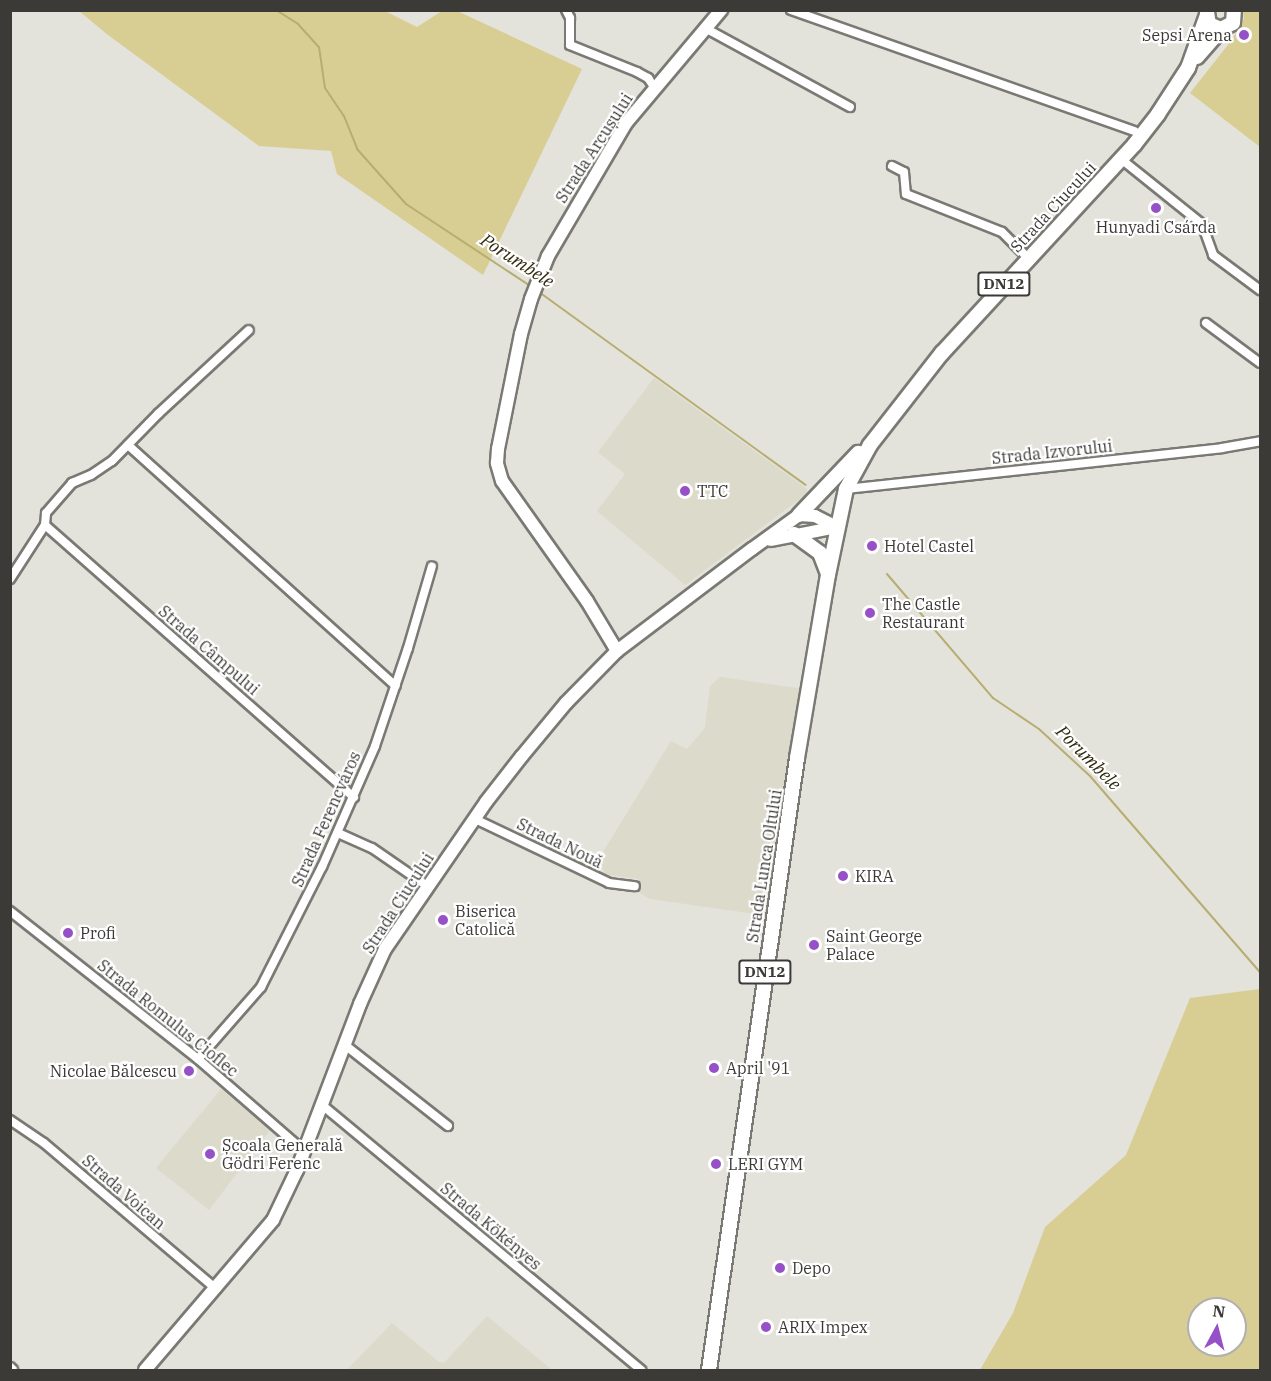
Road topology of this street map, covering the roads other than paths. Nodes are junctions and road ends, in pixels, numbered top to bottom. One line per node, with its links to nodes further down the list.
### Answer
1 (566, 10): 9 (street)
2 (721, 10): 6 (main road, Strada Arcușului)
3 (791, 10): 11 (street)
4 (1234, 10): 7 (main road)
5 (1207, 13): 7 (main road); 8 (main road, DN12)
6 (705, 28): 9 (main road, Strada Arcușului); 10 (street)
7 (1221, 29): 8 (main road, DN12)
8 (1188, 68): 11 (main road, DN12)
9 (654, 87): 31 (main road, Strada Arcușului)
10 (850, 107)
11 (1140, 130): 12 (main road, Strada Ciucului / DN12)
12 (1121, 159): 14 (main road, Strada Ciucului / DN12); 15 (street)
13 (892, 166): 14 (street)
14 (1028, 258): 21 (main road, Strada Ciucului / DN12)
15 (1260, 290)
16 (1206, 323): 18 (street)
17 (249, 330): 20 (street)
18 (1260, 363)
19 (1260, 441): 22 (street, Strada Izvorului)
20 (128, 445): 24 (street); 32 (street)
21 (870, 445): 22 (main road, Strada Lunca Oltului / DN12); 23 (main road)
22 (846, 489): 25 (main road, Strada Lunca Oltului / DN12)
23 (799, 515): 25 (main road); 27 (main road)
24 (45, 525): 30 (street); 33 (street, Strada Câmpului)
25 (837, 527): 26 (main road); 29 (main road, Strada Lunca Oltului / DN12)
26 (794, 534): 27 (main road); 29 (main road)
27 (752, 549): 31 (main road, Strada Ciucului)
28 (432, 566): 32 (street, Strada Ferencváros)
29 (828, 574): 48 (main road, Strada Lunca Oltului / DN12)
30 (10, 579)
31 (617, 651): 34 (main road, Strada Ciucului)
32 (396, 686): 33 (street, Strada Ferencváros)
33 (354, 796): 35 (street, Strada Ferencváros)
34 (475, 819): 36 (main road, Strada Ciucului); 37 (street, Strada Nouă)
35 (338, 833): 36 (street); 40 (street, Strada Ferencváros)
36 (428, 886): 39 (main road, Strada Ciucului)
37 (635, 886)
38 (10, 911): 40 (street, Strada Romulus Cioflec)
39 (345, 1045): 41 (main road, Strada Ciucului); 43 (street)
40 (198, 1059): 44 (street, Strada Romulus Cioflec)
41 (322, 1105): 44 (main road, Strada Ciucului); 47 (street, Strada Kökényes)
42 (10, 1120): 45 (street, Strada Voican)
43 (448, 1126)
44 (304, 1151): 45 (main road, Strada Ciucului)
45 (216, 1289): 46 (main road, Strada Ciucului)
46 (145, 1371)
47 (641, 1371)
48 (709, 1371)

